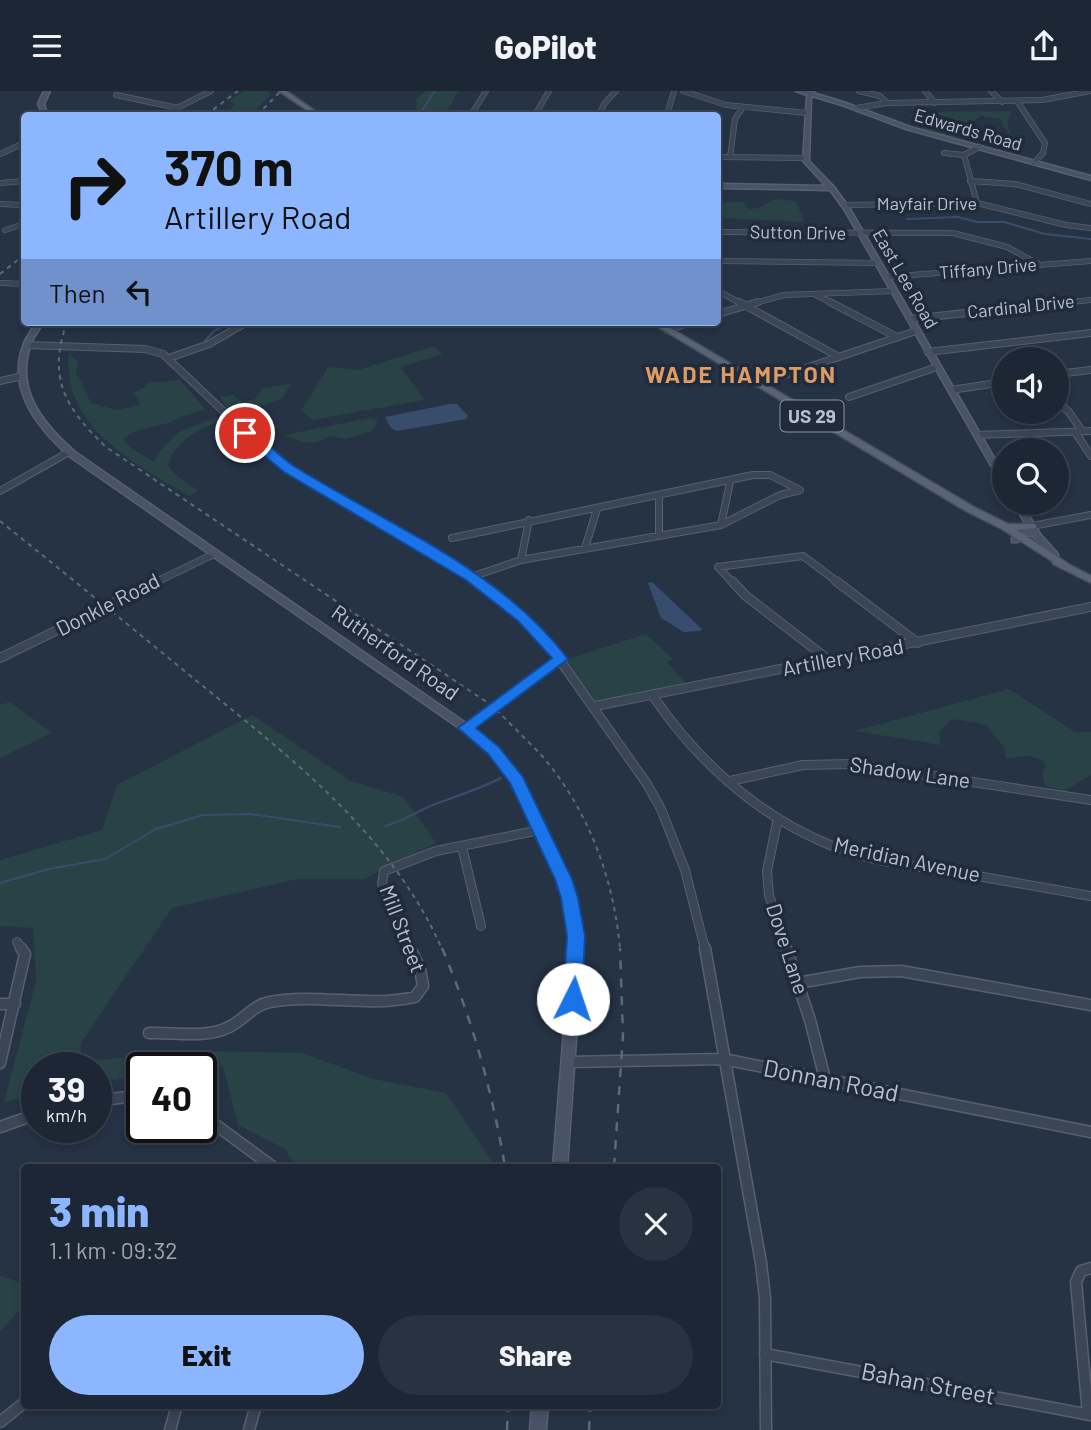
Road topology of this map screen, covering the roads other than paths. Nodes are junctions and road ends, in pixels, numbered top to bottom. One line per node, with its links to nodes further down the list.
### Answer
1 (47, 91): 26 (street)
2 (211, 91): 24 (street)
3 (486, 91): 29 (street)
4 (549, 91): 30 (street)
5 (616, 91): 31 (street)
6 (799, 91): 14 (street, Edwards Road)
7 (859, 91): 15 (street)
8 (925, 91): 22 (street)
9 (991, 91): 19 (street)
10 (1055, 91): 18 (street)
11 (1090, 91): 18 (street)
12 (674, 92): 13 (street); 32 (street)
13 (685, 92): 23 (street)
14 (810, 92): 25 (street, Edwards Road); 33 (street)
15 (870, 92): 21 (street)
16 (284, 93): 28 (main road)
17 (116, 96): 24 (street)
18 (1067, 96): 20 (street)
19 (1002, 101): 20 (street); 22 (street)
20 (1017, 101): 42 (street)
21 (887, 103): 22 (street); 25 (street)
22 (935, 103)
23 (743, 107): 33 (street); 40 (street)
24 (178, 108): 27 (street)
25 (856, 108): 35 (street, Edwards Road)
26 (44, 112)
27 (169, 112)
28 (312, 112)
29 (473, 112)
30 (537, 112)
31 (600, 112)
32 (668, 112)
33 (807, 113): 41 (street)
34 (21, 144): 36 (street)
35 (978, 147): 38 (street); 42 (street, Edwards Road)
36 (1, 153)
37 (944, 153): 38 (street)
38 (964, 155): 45 (street)
39 (721, 157): 40 (street)
40 (730, 157): 41 (street)
41 (805, 158): 48 (street, East Lee Road)
42 (1034, 163): 43 (street, Edwards Road)
43 (1091, 178)
44 (21, 181): 46 (street)
45 (970, 181): 49 (street); 51 (street)
46 (0, 183)
47 (721, 186): 48 (street)
48 (832, 188): 53 (street, East Lee Road)
49 (977, 203): 53 (street, Mayfair Drive); 55 (street, Mayfair Drive)
50 (0, 204): 52 (street)
51 (1091, 204)
52 (21, 205)
53 (844, 205): 58 (street, East Lee Road)
54 (21, 226): 56 (street)
55 (1091, 228)
56 (5, 230)
57 (721, 232): 58 (street, Sutton Drive)
58 (862, 235): 61 (street, East Lee Road); 62 (street, Sutton Drive)
59 (721, 261): 61 (street)
60 (1091, 261): 62 (street, Tiffany Drive)
61 (878, 263): 63 (street, East Lee Road)
62 (1040, 265): 63 (street, Tiffany Drive)
63 (886, 277): 66 (street, East Lee Road)
64 (0, 283): 65 (street)
65 (21, 284)
66 (894, 291): 68 (street); 72 (street, East Lee Road)
67 (721, 293): 70 (street)
68 (813, 294): 70 (street); 80 (street)
69 (1091, 300): 72 (street, Cardinal Drive)
70 (744, 306): 71 (street); 83 (street)
71 (721, 313)
72 (909, 319): 78 (street, East Lee Road)
73 (38, 326): 81 (street, Rutherford Road)
74 (240, 326): 84 (street)
75 (660, 326): 77 (main road, US 29)
76 (679, 326): 77 (street)
77 (667, 330): 90 (main road, US 29)
78 (916, 331): 80 (street); 82 (street, East Lee Road)
79 (1091, 333): 82 (street)
80 (897, 337): 83 (street)
81 (27, 345): 84 (street); 88 (street, Rutherford Road)
82 (929, 352): 85 (street, East Lee Road)
83 (839, 357): 90 (street)
84 (169, 358): 120 (street)
85 (937, 367): 92 (street, East Lee Road); 93 (street)
86 (1091, 370): 87 (street)
87 (1069, 373)
88 (22, 376): 89 (street); 98 (street, Rutherford Road)
89 (0, 381)
90 (758, 384): 108 (main road, US 29)
91 (992, 384): 92 (street)
92 (951, 390): 97 (street, East Lee Road)
93 (849, 397)
94 (1069, 412): 95 (street)
95 (1078, 431): 96 (street); 97 (street); 99 (street)
96 (1091, 431)
97 (977, 435): 100 (street, East Lee Road)
98 (69, 451): 102 (street); 116 (street, Rutherford Road)
99 (1091, 456)
100 (992, 461)
101 (730, 482): 103 (street); 109 (street); 109 (street)
102 (0, 491)
103 (659, 496): 104 (street); 112 (street)
104 (597, 509): 107 (street); 115 (street)
105 (1025, 515): 110 (street)
106 (1091, 515): 110 (street)
107 (529, 520): 113 (street); 118 (street)
108 (995, 523): 111 (main road, US 29); 114 (main road, US 29)
109 (721, 525): 112 (street)
110 (1032, 526): 111 (main road); 114 (street); 117 (street)
111 (1006, 527): 114 (main road, US 29)
112 (659, 535): 115 (street)
113 (452, 538)
114 (1019, 538): 117 (main road, US 29); 119 (main road, US 29)
115 (584, 548): 118 (street)
116 (216, 553): 124 (street, Donkle Road); 129 (street, Rutherford Road)
117 (1055, 556): 119 (main road, US 29)
118 (521, 560): 120 (street)
119 (1065, 565): 121 (main road, US 29)
120 (471, 577): 125 (street)
121 (1091, 580)
122 (1091, 607): 123 (street, Artillery Road)
123 (918, 643): 126 (street, Artillery Road); 126 (street)
124 (0, 658)
125 (560, 659): 128 (street); 129 (street)
126 (830, 661): 127 (street, Artillery Road)
127 (653, 696): 128 (street, Artillery Road); 130 (street, Meridian Avenue)
128 (595, 706): 143 (street)
129 (466, 728): 133 (street, Rutherford Road)
130 (730, 781): 131 (street, Shadow Lane); 132 (street, Meridian Avenue)
131 (1091, 800)
132 (778, 818): 135 (street, Meridian Avenue); 138 (street, Dove Lane)
133 (540, 830): 134 (street, Mill Street); 144 (street, Rutherford Road)
134 (462, 847): 136 (street); 142 (street, Mill Street)
135 (1091, 895)
136 (481, 926)
137 (17, 942): 140 (street)
138 (798, 983): 141 (street); 146 (street, Dove Lane)
139 (0, 1004): 140 (street)
140 (15, 1004): 145 (street)
141 (1091, 1005)
142 (149, 1033)
143 (723, 1059): 144 (street, Donnan Road); 146 (street, Donnan Road); 154 (street)
144 (568, 1062): 152 (street, Rutherford Road)
145 (0, 1063)
146 (825, 1079): 150 (street, Donnan Road)
147 (21, 1120): 149 (street)
148 (217, 1126): 151 (street)
149 (0, 1127)
150 (1091, 1132)
151 (269, 1164)
152 (559, 1164)
153 (1091, 1268): 159 (street)
154 (765, 1354): 159 (street, Bahan Street); 164 (street)
155 (21, 1406): 160 (street)
156 (176, 1409): 161 (street)
157 (255, 1409): 162 (street)
158 (540, 1409): 163 (street)
159 (1090, 1415)
160 (3, 1424)
161 (170, 1430)
162 (249, 1430)
163 (538, 1430)
164 (766, 1430)

